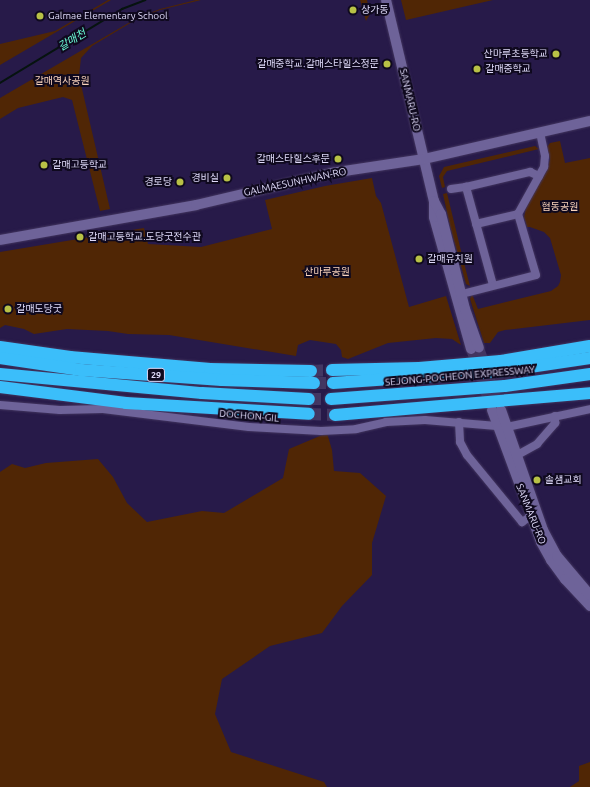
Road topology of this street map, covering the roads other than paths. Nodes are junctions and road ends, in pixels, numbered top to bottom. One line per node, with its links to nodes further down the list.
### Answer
1 (386, 0): 4 (street, SANMARU-RO)
2 (590, 121): 3 (street, GALMAESUNHWAN-RO)
3 (540, 133): 4 (street, GALMAESUNHWAN-RO); 5 (street)
4 (424, 159): 8 (street, SANMARU-RO); 11 (street, GALMAESUNHWAN-RO)
5 (539, 176): 6 (street); 9 (street)
6 (466, 187): 7 (street); 10 (street)
7 (451, 189)
8 (434, 201): 13 (street, SANMARU-RO); 13 (street, SANMARU-RO)
9 (518, 214): 10 (street); 12 (street)
10 (476, 224): 12 (street)
11 (0, 240)
12 (493, 285): 13 (street)
13 (462, 294)
14 (590, 346): 18 (highway)
15 (0, 347): 19 (highway)
16 (0, 358): 22 (highway, 29)
17 (590, 358): 23 (highway, SEJONG-POCHEON EXPRESSWAY)
18 (332, 370)
19 (311, 371)
20 (0, 374): 26 (highway, 29)
21 (590, 374): 27 (highway, SEJONG-POCHEON EXPRESSWAY)
22 (314, 383)
23 (333, 383)
24 (0, 387): 31 (highway)
25 (590, 393): 32 (highway)
26 (309, 399)
27 (331, 399)
28 (0, 405): 34 (street, DOCHON-GIL)
29 (590, 409): 33 (street, DOCHON-GIL)
30 (496, 410): 35 (street, SANMARU-RO)
31 (309, 414)
32 (335, 415)
33 (555, 416): 35 (street, DOCHON-GIL); 36 (street)
34 (458, 422): 35 (street, DOCHON-GIL); 37 (street)
35 (502, 427): 36 (street, SANMARU-RO)
36 (513, 457): 37 (street, SANMARU-RO)
37 (534, 514): 38 (street, SANMARU-RO); 39 (street, SANMARU-RO)
38 (590, 595)
39 (590, 606)

